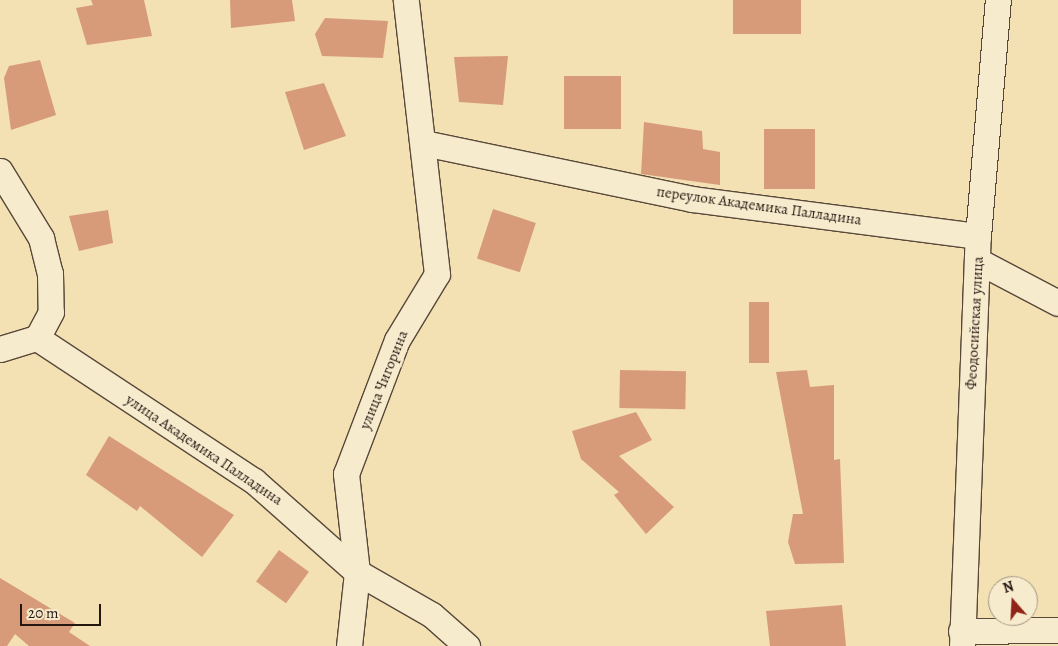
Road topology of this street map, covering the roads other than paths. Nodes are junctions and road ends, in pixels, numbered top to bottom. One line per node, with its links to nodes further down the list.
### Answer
1 (406, 0): 3 (street, улица Чигорина)
2 (998, 0): 5 (street, Феодосийская улица)
3 (424, 143): 5 (street, переулок Академика Палладина); 10 (street, улица Чигорина)
4 (0, 171): 8 (street)
5 (978, 236): 6 (street, Феодосийская улица)
6 (978, 261): 7 (street); 12 (street, Феодосийская улица)
7 (1058, 303)
8 (37, 338): 9 (street); 10 (street, улица Академика Палладина)
9 (0, 349)
10 (357, 572): 13 (street, улица Чигорина); 14 (street, улица Академика Палладина)
11 (1058, 630): 12 (street)
12 (962, 639)
13 (349, 646)
14 (467, 646)

